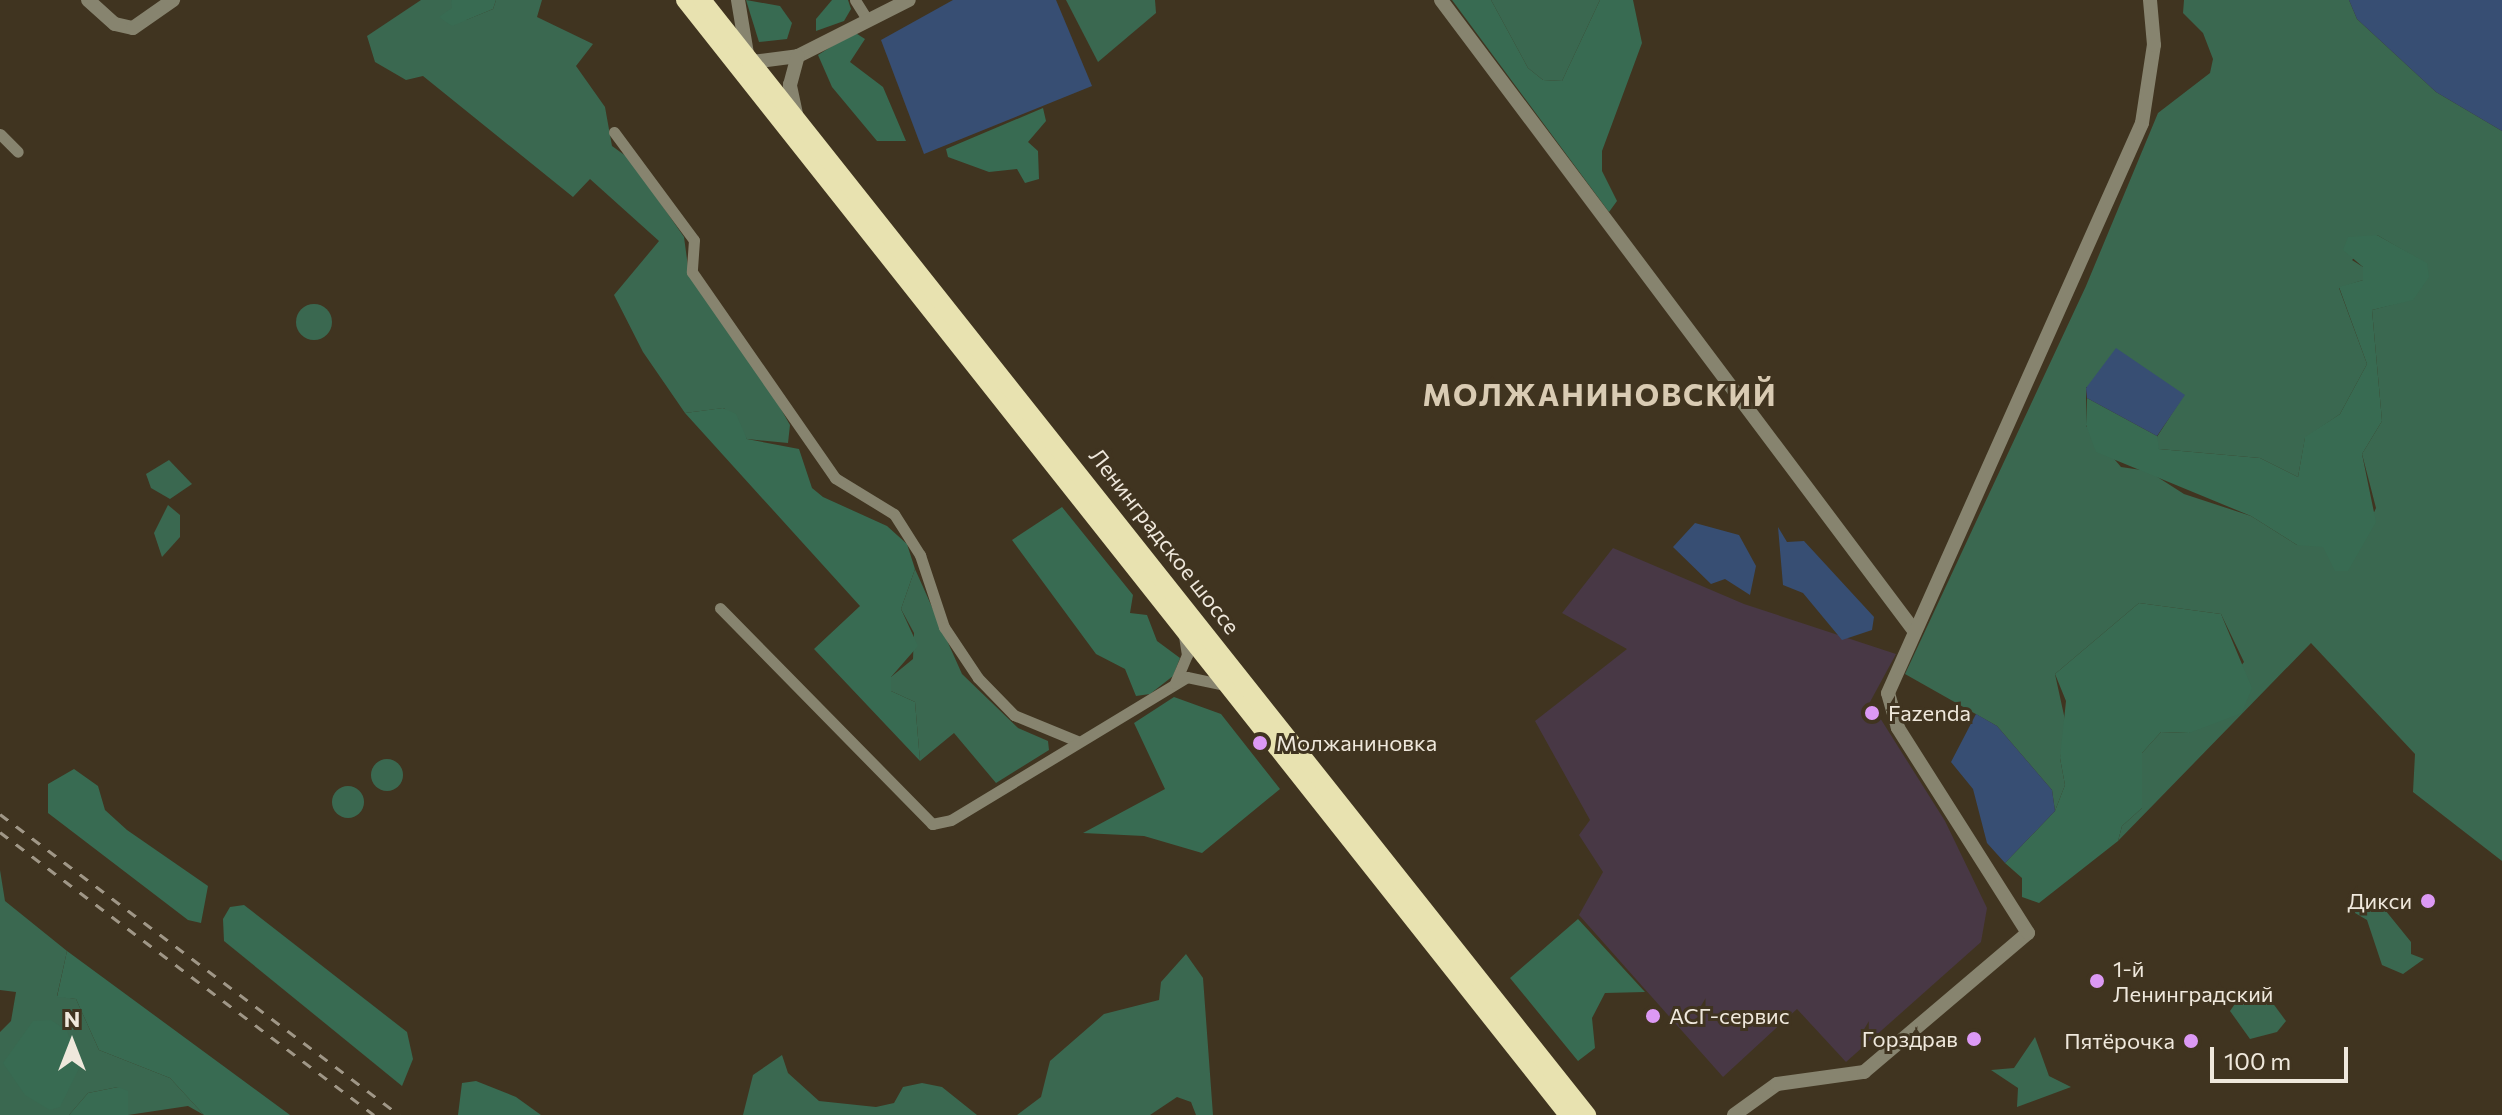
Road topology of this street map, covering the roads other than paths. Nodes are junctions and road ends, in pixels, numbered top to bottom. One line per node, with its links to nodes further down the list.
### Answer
1 (88, 0): 2 (street)
2 (173, 0)
3 (685, 0): 18 (highway, Ленинградское шоссе)
4 (702, 0): 12 (highway, Ленинградское шоссе)
5 (738, 0): 12 (street)
6 (855, 0): 10 (street)
7 (909, 0): 10 (street)
8 (1441, 0): 19 (street)
9 (2150, 0): 19 (street)
10 (867, 19): 11 (street)
11 (798, 56): 12 (street); 13 (street)
12 (750, 60): 13 (highway, Ленинградское шоссе)
13 (797, 118): 24 (highway, Ленинградское шоссе)
14 (614, 132): 22 (street)
15 (0, 134): 16 (street)
16 (18, 152)
17 (720, 608): 22 (street)
18 (1175, 617): 20 (street); 21 (highway, Ленинградское шоссе)
19 (1913, 629): 25 (street)
20 (1175, 684): 21 (street); 22 (street)
21 (1234, 692): 23 (highway, Ленинградское шоссе)
22 (1077, 741)
23 (1568, 1115)
24 (1587, 1115)
25 (1734, 1115)

